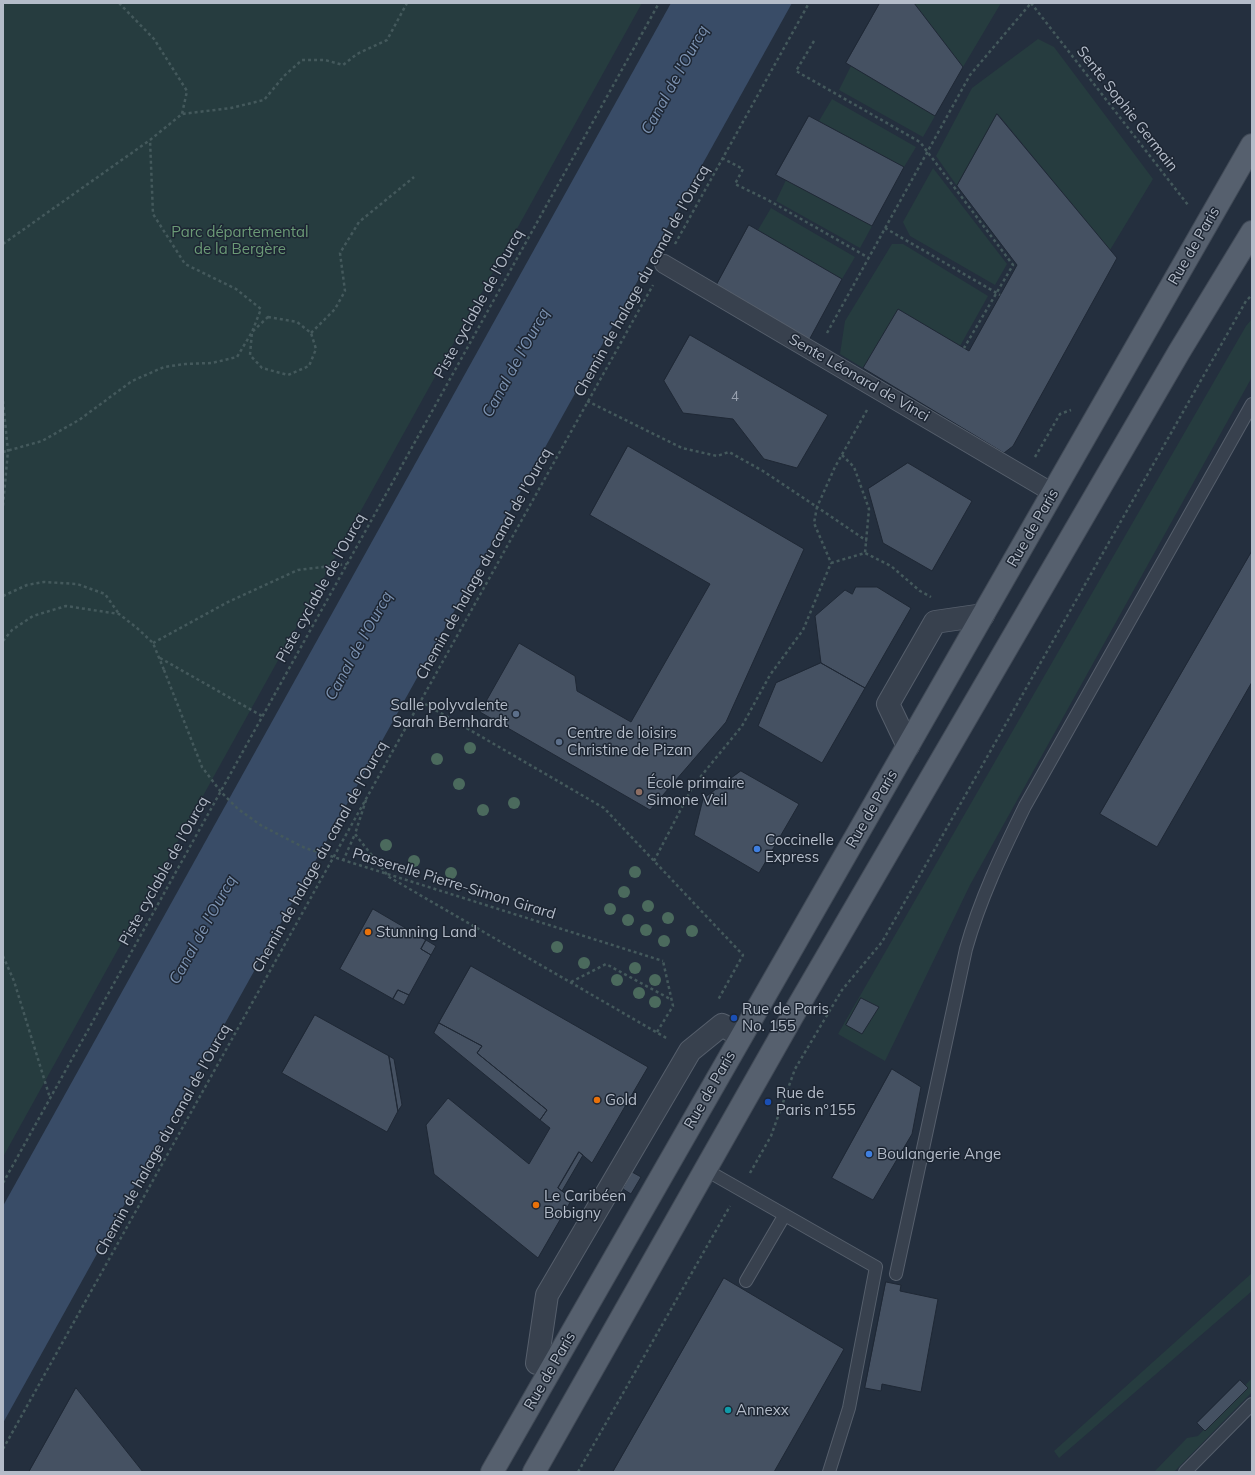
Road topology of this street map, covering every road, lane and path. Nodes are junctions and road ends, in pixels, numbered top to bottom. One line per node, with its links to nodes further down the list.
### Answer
1 (119, 3): 7 (path)
2 (407, 3): 7 (path)
3 (659, 3): 39 (path, Piste cyclable de l'Ourcq)
4 (809, 3): 11 (path, Chemin de halage du canal de l'Ourcq)
5 (1031, 3): 10 (path); 14 (path, Sente Sophie Germain)
6 (814, 41): 10 (path)
7 (182, 114): 8 (path)
8 (150, 140): 16 (path); 22 (path)
9 (1252, 146): 14 (main road, Rue de Paris)
10 (927, 152): 13 (path); 19 (path)
11 (722, 158): 17 (path); 18 (path, Chemin de halage du canal de l'Ourcq)
12 (414, 177): 23 (path)
13 (885, 228): 17 (path); 19 (path)
14 (1204, 229): 33 (main road, Rue de Paris)
15 (1252, 232): 62 (main road)
16 (3, 244)
17 (869, 258): 25 (path)
18 (664, 264): 25 (street, Sente Léonard de Vinci); 28 (path, Chemin de halage du canal de l'Ourcq)
19 (996, 293): 20 (path); 24 (path)
20 (1000, 295)
21 (1252, 295): 64 (path)
22 (252, 332): 23 (path); 23 (path); 30 (path)
23 (311, 333)
24 (964, 348)
25 (816, 352): 26 (street, Sente Léonard de Vinci)
26 (879, 389): 32 (path); 33 (street, Sente Léonard de Vinci)
27 (3, 401): 30 (path)
28 (587, 401): 35 (path); 47 (path, Chemin de halage du canal de l'Ourcq)
29 (1252, 404): 66 (lane)
30 (8, 451): 31 (path); 34 (path)
31 (3, 452)
32 (842, 455): 35 (path); 36 (path)
33 (1053, 493): 43 (main road, Rue de Paris)
34 (3, 506)
35 (817, 507): 36 (path); 38 (path)
36 (867, 541): 37 (path)
37 (865, 553): 38 (path); 40 (path)
38 (831, 563): 53 (path)
39 (347, 564): 45 (path); 48 (path, Piste cyclable de l'Ourcq)
40 (920, 591)
41 (3, 596): 42 (path)
42 (119, 614): 44 (path); 45 (path)
43 (983, 615): 49 (main road, Rue de Paris); 49 (street)
44 (3, 641)
45 (153, 643): 46 (path, Passerelle Pierre-Simon Girard)
46 (160, 658): 48 (path); 52 (path, Passerelle Pierre-Simon Girard, bridge)
47 (420, 701): 50 (path, Chemin de halage du canal de l'Ourcq); 53 (path)
48 (262, 716): 61 (path, Piste cyclable de l'Ourcq)
49 (908, 746): 59 (main road, Rue de Paris)
50 (368, 794): 51 (path); 70 (path, Chemin de halage du canal de l'Ourcq)
51 (355, 834): 52 (path); 55 (path)
52 (343, 861): 56 (path, Passerelle Pierre-Simon Girard, bridge)
53 (654, 861): 57 (path)
54 (3, 957): 61 (path)
55 (571, 983): 56 (path); 58 (path)
56 (672, 1000): 58 (path)
57 (716, 1003)
58 (657, 1032): 60 (path)
59 (741, 1036): 60 (street); 71 (main road, Rue de Paris)
60 (690, 1051): 68 (street)
61 (50, 1099): 63 (path, Piste cyclable de l'Ourcq)
62 (706, 1170): 64 (lane); 72 (main road)
63 (3, 1183)
64 (739, 1191): 65 (lane); 73 (path)
65 (784, 1216): 67 (lane); 74 (lane)
66 (896, 1274)
67 (746, 1281)
68 (538, 1363)
69 (1252, 1404): 75 (lane)
70 (3, 1449)
71 (492, 1472)
72 (534, 1472)
73 (578, 1472)
74 (829, 1472)
75 (1185, 1472)

